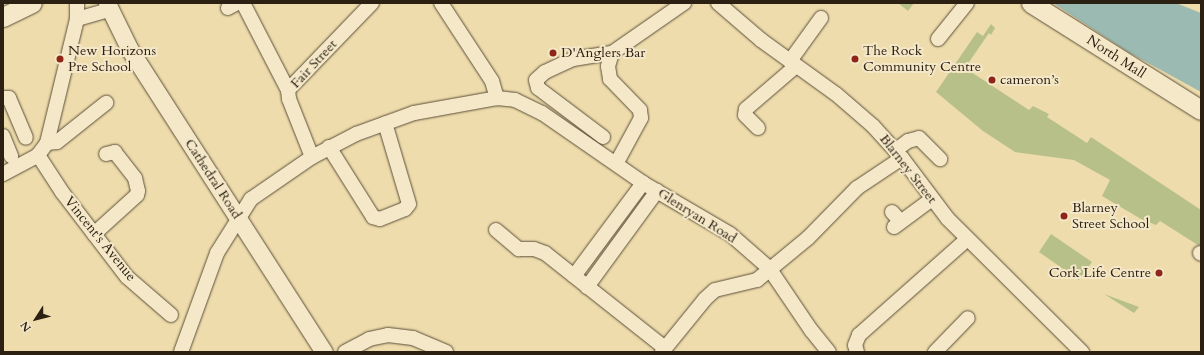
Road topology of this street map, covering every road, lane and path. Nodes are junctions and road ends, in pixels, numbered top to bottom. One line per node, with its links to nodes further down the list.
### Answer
1 (32, 3): 11 (main road)
2 (77, 3): 13 (street)
3 (243, 3): 17 (street)
4 (372, 3): 17 (street, Fair Street)
5 (441, 3): 19 (street)
6 (684, 3): 15 (street)
7 (718, 3): 16 (street, Blarney Street)
8 (967, 3): 14 (street)
9 (1031, 3): 21 (main road, North Mall)
10 (108, 6): 13 (street); 40 (street, Cathedral Road)
11 (3, 17)
12 (821, 18): 16 (street)
13 (77, 19): 27 (street)
14 (938, 39)
15 (612, 53): 25 (street); 35 (street)
16 (793, 64): 23 (street); 30 (street, Blarney Street)
17 (288, 90): 33 (street, Fair Street)
18 (3, 98): 26 (street)
19 (497, 98): 22 (street, Glenryan Road); 35 (street, Glenryan Road)
20 (106, 103): 27 (street)
21 (1201, 110)
22 (386, 123): 28 (street, Glenryan Road); 28 (street)
23 (758, 128)
24 (3, 136): 32 (street)
25 (603, 137)
26 (26, 138)
27 (47, 143): 31 (street)
28 (329, 147): 33 (street, Glenryan Road)
29 (110, 153): 43 (street)
30 (899, 154): 34 (street); 39 (street, Blarney Street); 45 (street)
31 (38, 155): 36 (street); 43 (street, Vincent's Avenue)
32 (11, 156)
33 (312, 157): 40 (street, Glenryan Road)
34 (940, 159)
35 (616, 164): 37 (street, Glenryan Road)
36 (3, 174)
37 (643, 183): 38 (street, Glenryan Road); 46 (street)
38 (657, 191): 45 (street, Glenryan Road); 47 (street)
39 (932, 199): 41 (street); 44 (street, Blarney Street)
40 (238, 218): 51 (street, Glenryan Road); 52 (street, Cathedral Road)
41 (896, 220)
42 (496, 230): 46 (street)
43 (94, 234): 48 (street, Vincent's Avenue)
44 (967, 239): 56 (street); 58 (street, Blarney Street)
45 (769, 268): 50 (street); 55 (street, Glenryan Road)
46 (574, 276): 47 (street)
47 (587, 287): 50 (street)
48 (171, 315)
49 (968, 318): 57 (street)
50 (663, 350)
51 (181, 352)
52 (324, 352)
53 (345, 352): 54 (street)
54 (446, 352)
55 (829, 352)
56 (857, 352)
57 (935, 352)
58 (1082, 352)

